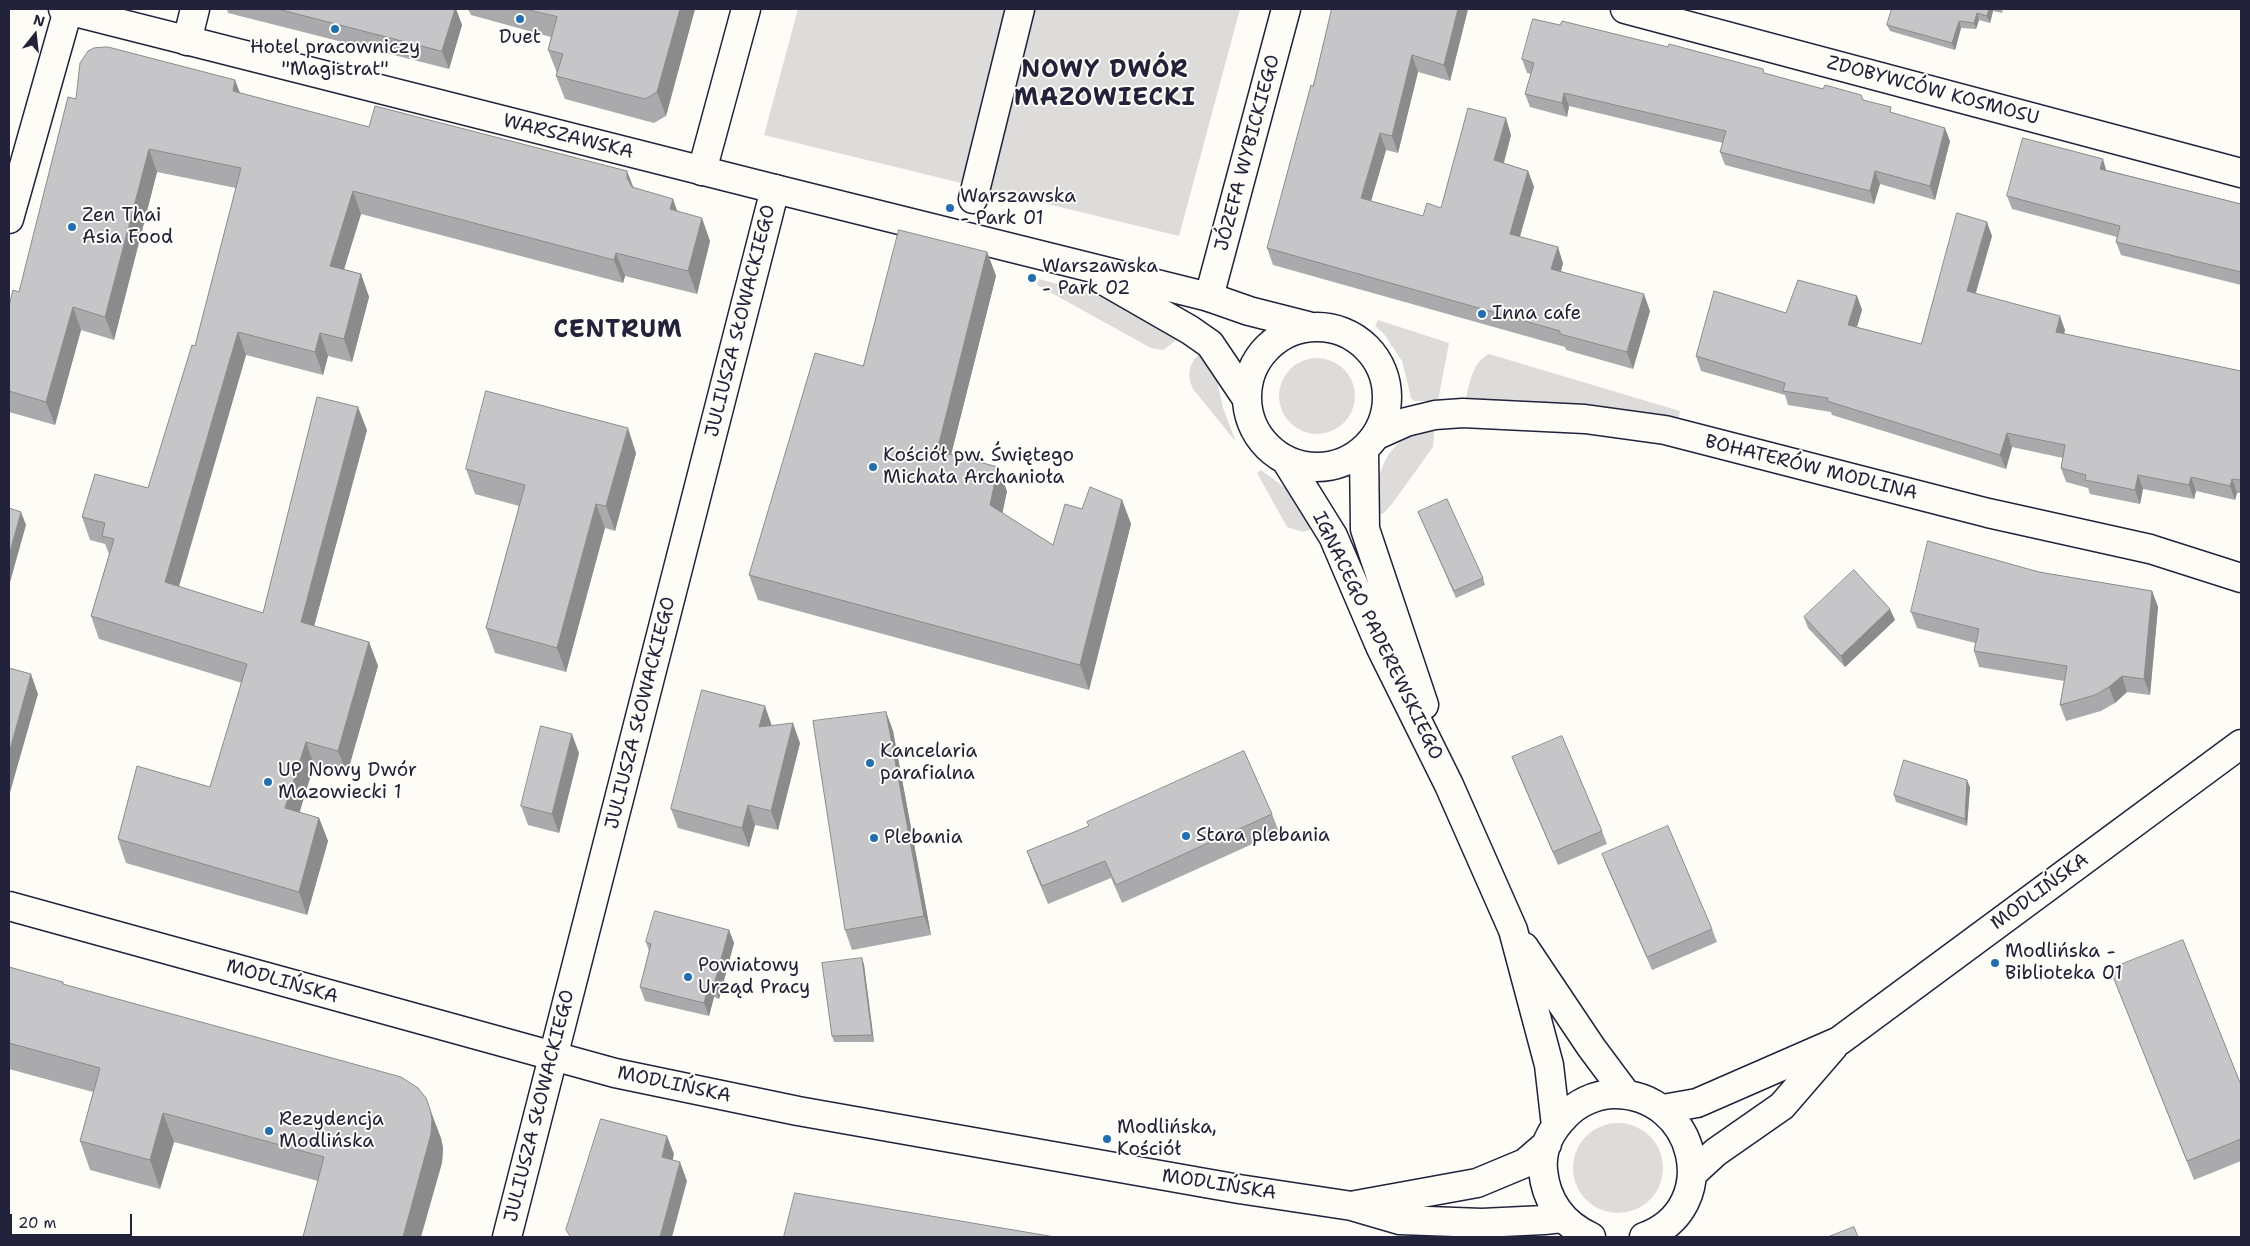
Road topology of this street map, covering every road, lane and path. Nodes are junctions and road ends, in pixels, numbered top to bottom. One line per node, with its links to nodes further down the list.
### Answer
1 (65, 9): 7 (street, WARSZAWSKA); 10 (street)
2 (195, 9): 7 (street)
3 (746, 9): 8 (street)
4 (1020, 9): 12 (street)
5 (1286, 9): 15 (street, JÓZEFA WYBICKIEGO)
6 (1625, 9): 9 (street, ZDOBYWCÓW KOSMOSU)
7 (187, 40): 8 (street, WARSZAWSKA)
8 (702, 171): 11 (street, WARSZAWSKA)
9 (2241, 173)
10 (14, 183): 13 (street)
11 (775, 189): 14 (street, WARSZAWSKA); 26 (street, JULIUSZA SŁOWACKIEGO)
12 (973, 199)
13 (9, 220)
14 (1073, 263): 15 (street, WARSZAWSKA); 17 (street, WARSZAWSKA)
15 (1209, 297): 16 (street, WARSZAWSKA)
16 (1308, 326): 17 (street); 18 (street)
17 (1245, 396): 19 (street)
18 (1371, 443): 19 (street); 20 (street, BOHATERÓW MODLINA); 22 (street, IGNACEGO PADEREWSKIEGO)
19 (1287, 462): 22 (street, IGNACEGO PADEREWSKIEGO)
20 (2241, 578)
21 (2241, 744): 25 (street, MODLIŃSKA)
22 (1449, 785): 24 (street, IGNACEGO PADEREWSKIEGO)
23 (9, 906): 26 (street, MODLIŃSKA)
24 (1512, 930): 27 (street, IGNACEGO PADEREWSKIEGO); 29 (street, IGNACEGO PADEREWSKIEGO)
25 (1839, 1040): 28 (street, MODLIŃSKA); 30 (street, MODLIŃSKA)
26 (552, 1056): 31 (street, MODLIŃSKA); 34 (street, JULIUSZA SŁOWACKIEGO)
27 (1626, 1094): 28 (street); 29 (street, MODLIŃSKA)
28 (1663, 1109): 30 (street)
29 (1551, 1135): 31 (street, MODLIŃSKA); 32 (street, IGNACEGO PADEREWSKIEGO)
30 (1692, 1174): 33 (street)
31 (1352, 1206): 32 (street, MODLIŃSKA)
32 (1562, 1218): 35 (street)
33 (1676, 1227): 36 (street)
34 (507, 1237)
35 (1591, 1237)
36 (1644, 1237)

